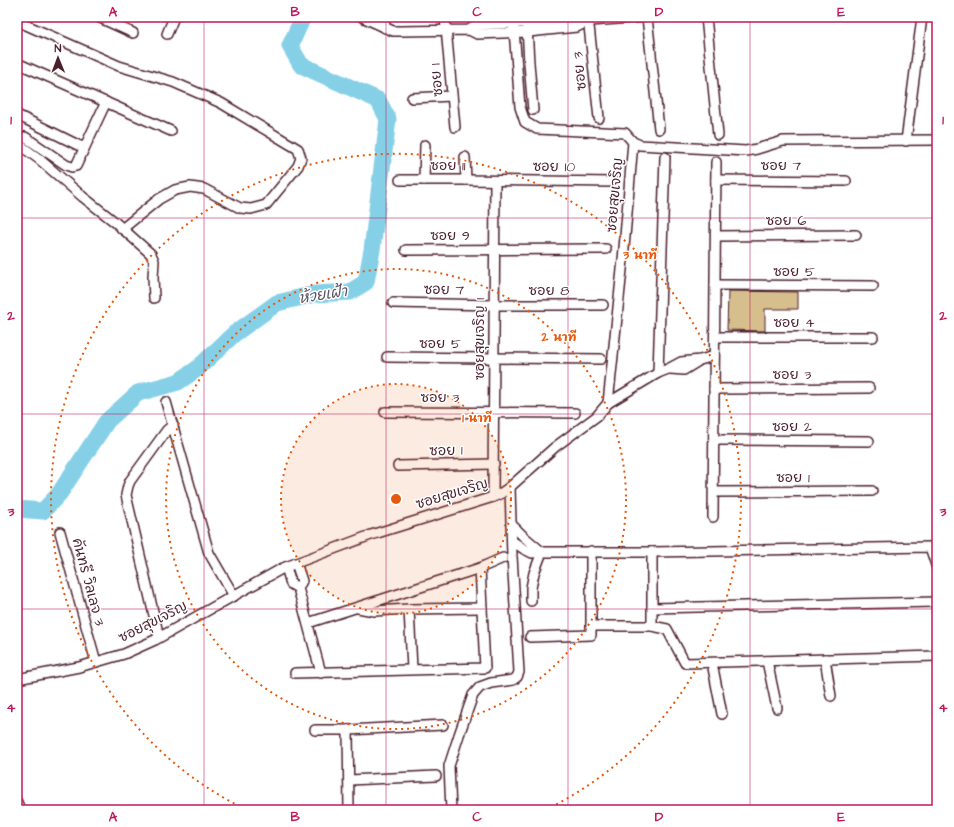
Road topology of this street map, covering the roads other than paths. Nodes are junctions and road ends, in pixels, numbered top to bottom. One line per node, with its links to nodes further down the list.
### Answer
1 (98, 17): 15 (street)
2 (174, 17): 16 (street)
3 (362, 17): 13 (street)
4 (384, 17): 13 (street)
5 (445, 17): 14 (street)
6 (647, 17): 9 (street); 25 (street)
7 (706, 17): 27 (street)
8 (922, 17): 30 (street)
9 (588, 19): 11 (street); 23 (street, ซอย 3)
10 (17, 21): 45 (street)
11 (527, 24): 12 (street); 21 (street)
12 (514, 25): 14 (street); 31 (street)
13 (386, 28): 14 (street)
14 (446, 31): 18 (street, ซอย 1)
15 (133, 32)
16 (167, 34)
17 (17, 63): 20 (street)
18 (452, 96): 19 (street); 24 (street, ซอย 1)
19 (412, 98)
20 (106, 102): 26 (street); 34 (street)
21 (533, 110)
22 (17, 115): 34 (street)
23 (599, 118)
24 (454, 127)
25 (659, 129)
26 (171, 131)
27 (718, 135)
28 (25, 137): 34 (street)
29 (937, 140): 30 (street)
30 (906, 141): 31 (street)
31 (633, 142): 67 (street, ซอยสุขเจริญ)
32 (17, 143): 45 (street)
33 (425, 145): 39 (street)
34 (84, 148)
35 (465, 157): 40 (street)
36 (665, 157): 63 (street)
37 (716, 162): 41 (street)
38 (400, 180): 39 (street, ซอย 11)
39 (424, 180): 40 (street, ซอย 11)
40 (466, 180): 43 (street, ซอย 11)
41 (716, 180): 42 (street, ซอย 7); 47 (street)
42 (846, 180)
43 (495, 181): 44 (street, ซอย 10); 50 (street, ซอยสุขเจริญ 1)
44 (613, 182)
45 (122, 229): 53 (street)
46 (856, 235): 47 (street, ซอย 6)
47 (716, 236): 51 (street)
48 (606, 249): 50 (street)
49 (406, 250): 50 (street, ซอย 9)
50 (495, 250): 55 (street, ซอยสุขเจริญ 1)
51 (715, 285): 52 (street, ซอย 5); 57 (street)
52 (873, 286)
53 (154, 298)
54 (393, 303): 55 (street, ซอย 7)
55 (494, 305): 56 (street, ซอย 8); 61 (street, ซอยสุขเจริญ 1)
56 (603, 305)
57 (715, 337): 58 (street, ซอย 4); 59 (street)
58 (872, 337)
59 (714, 356): 63 (street); 65 (street)
60 (387, 357): 61 (street, ซอย 5)
61 (494, 358): 62 (street); 69 (street, ซอยสุขเจริญ 1)
62 (601, 359)
63 (658, 373): 67 (street)
64 (869, 388): 65 (street, ซอย 3)
65 (714, 389): 72 (street)
66 (166, 402): 71 (street)
67 (608, 403): 76 (street, ซอยสุขเจริญ)
68 (385, 412): 69 (street, ซอย 3)
69 (494, 412): 70 (street); 74 (street, ซอยสุขเจริญ 1)
70 (575, 413)
71 (174, 425): 93 (street); 103 (street)
72 (714, 440): 73 (street, ซอย 2); 78 (street)
73 (870, 441)
74 (494, 464): 75 (street, ซอย 1); 79 (street, ซอยสุขเจริญ 1)
75 (398, 466)
76 (510, 488): 79 (street, ซอยสุขเจริญ); 81 (street)
77 (872, 491): 78 (street, ซอย 1)
78 (714, 492): 80 (street)
79 (493, 497): 88 (street, ซอยสุขเจริญ)
80 (713, 517)
81 (511, 524): 83 (street); 85 (street)
82 (60, 532): 108 (street, คันทรี วิลเลจ 3)
83 (512, 540): 85 (street); 125 (street)
84 (591, 551): 85 (street); 86 (street); 101 (street)
85 (542, 552): 94 (street)
86 (652, 552): 91 (street); 98 (street)
87 (503, 558): 90 (street)
88 (296, 563): 89 (street, ซอยสุขเจริญ); 92 (street)
89 (286, 567): 92 (street); 93 (street, ซอยสุขเจริญ)
90 (480, 568): 96 (street); 97 (street)
91 (937, 568)
92 (298, 588): 100 (street)
93 (234, 596): 103 (street, ซอยสุขเจริญ)
94 (531, 601)
95 (937, 602): 98 (street)
96 (355, 608): 99 (street); 100 (street)
97 (482, 608): 99 (street); 110 (street)
98 (652, 608): 102 (street)
99 (409, 609): 110 (street)
100 (308, 623): 112 (street)
101 (591, 626): 102 (street); 104 (street)
102 (652, 626): 109 (street)
103 (159, 637): 108 (street, ซอยสุขเจริญ)
104 (530, 637)
105 (937, 656): 106 (street)
106 (825, 659): 107 (street); 114 (street)
107 (767, 661): 109 (street); 115 (street)
108 (96, 662): 113 (street, ซอยสุขเจริญ)
109 (712, 663): 116 (street)
110 (412, 669): 112 (street)
111 (296, 673): 112 (street)
112 (321, 673)
113 (17, 679)
114 (831, 696)
115 (777, 708)
116 (722, 714)
117 (443, 725): 119 (street)
118 (315, 730): 119 (street)
119 (348, 730): 121 (street)
120 (436, 776): 121 (street)
121 (349, 780): 124 (street)
122 (17, 802): 123 (street)
123 (20, 810)
124 (349, 810)
125 (451, 810)

